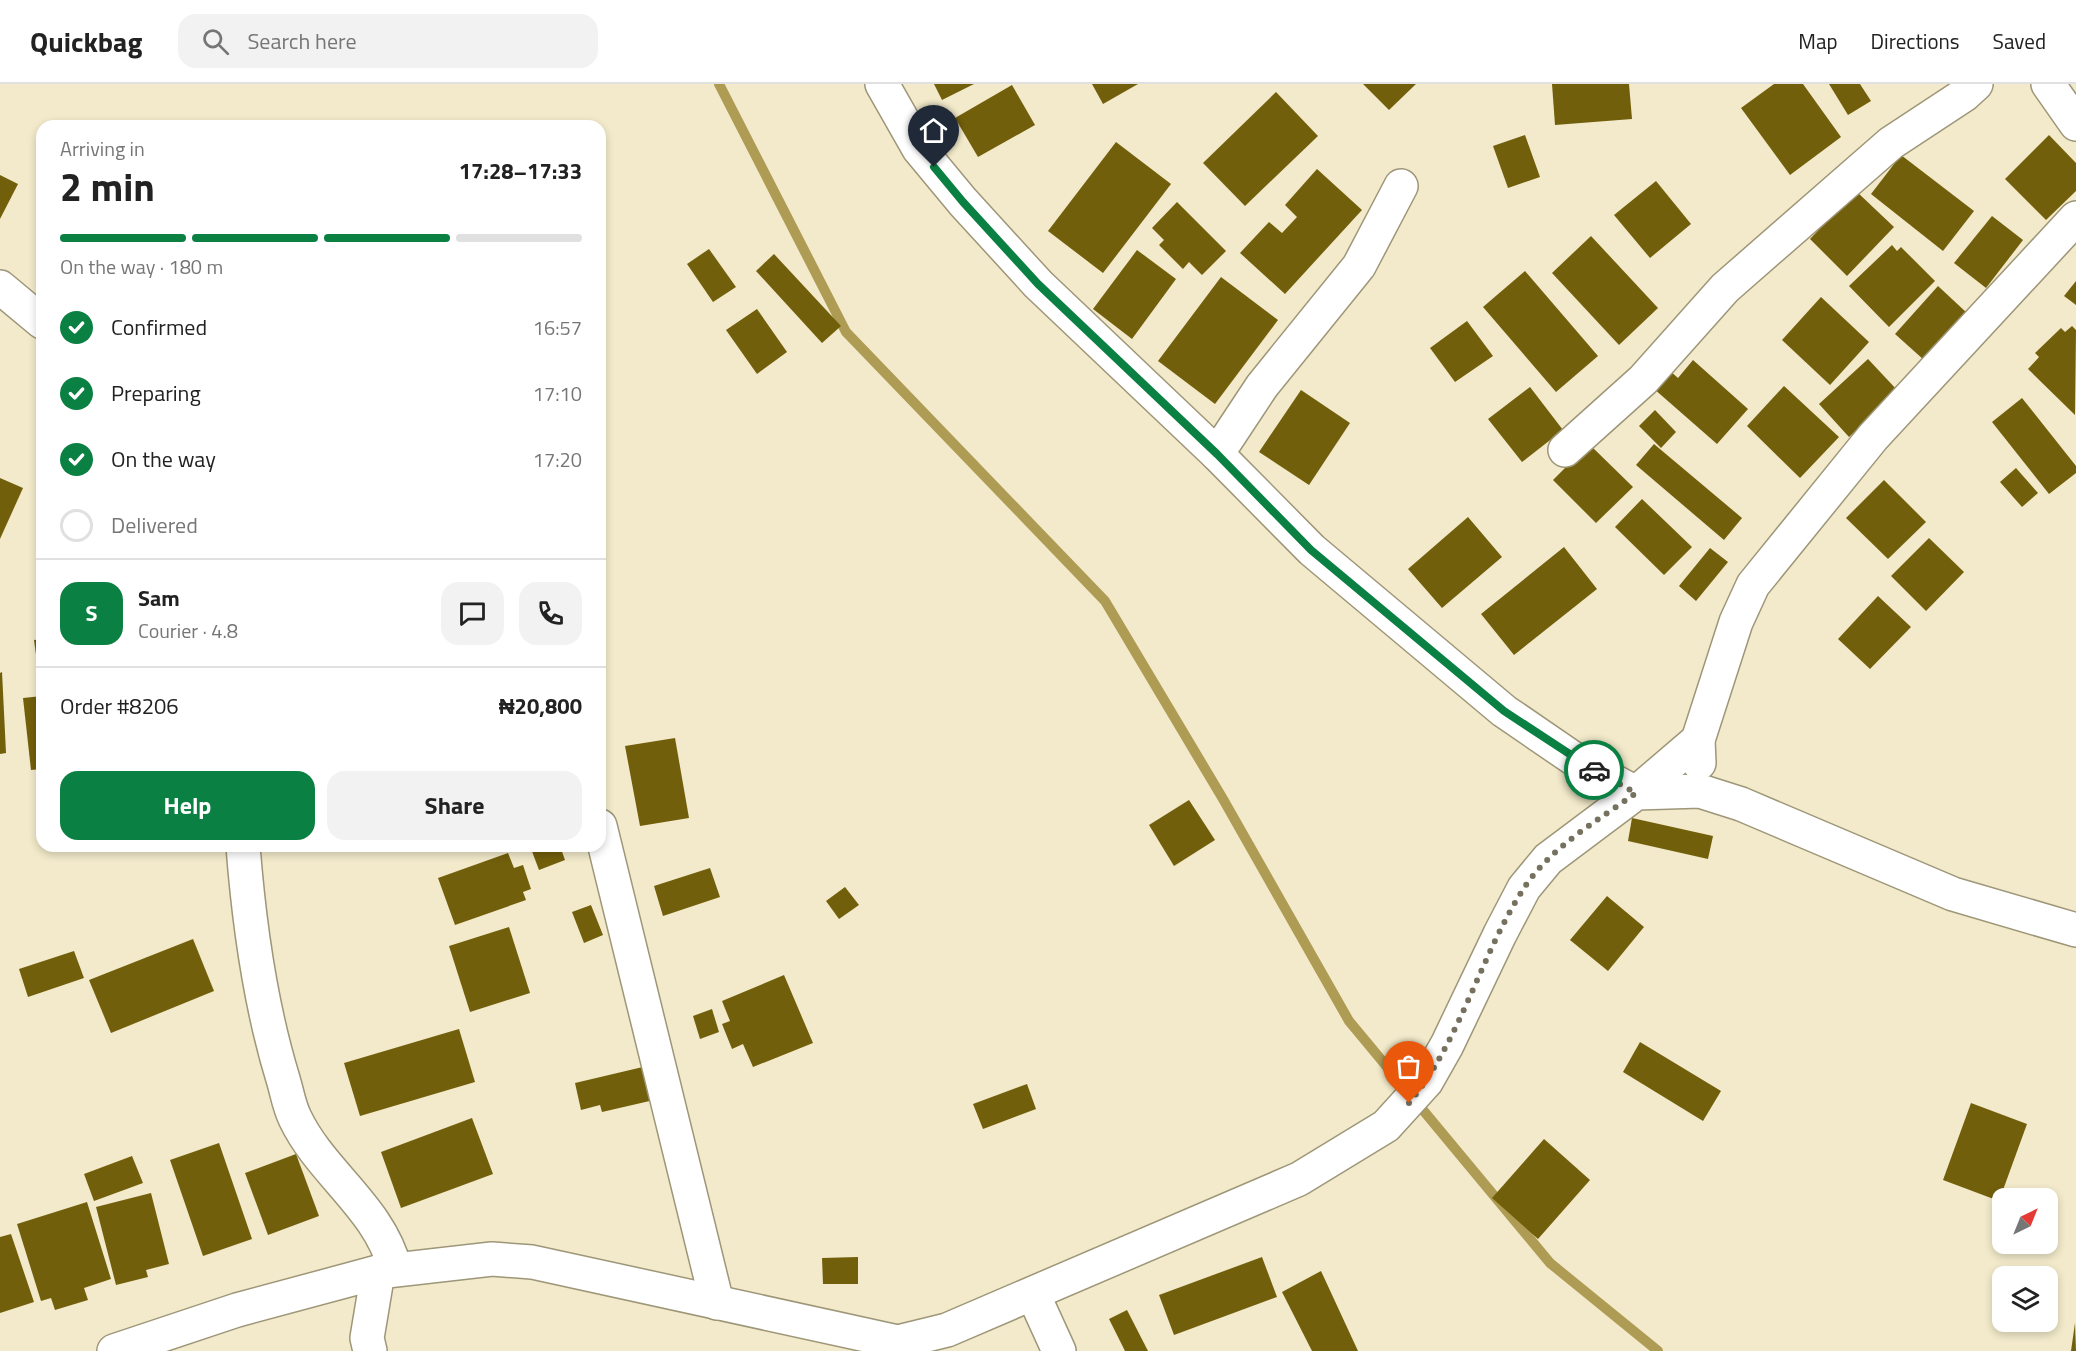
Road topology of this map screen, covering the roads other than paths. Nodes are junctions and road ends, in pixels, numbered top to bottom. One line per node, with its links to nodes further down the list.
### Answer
1 (882, 84): 10 (street)
2 (1977, 84): 9 (street)
3 (2048, 84): 4 (street)
4 (2076, 124)
5 (1401, 186): 10 (street)
6 (2076, 218): 11 (street)
7 (0, 287): 8 (street)
8 (36, 317)
9 (1565, 450)
10 (1217, 454): 13 (street)
11 (1698, 740): 12 (street); 13 (street)
12 (1700, 791): 13 (street); 16 (street)
13 (1636, 793): 18 (street)
14 (606, 850): 19 (street)
15 (244, 852): 17 (street)
16 (2076, 930)
17 (386, 1270): 19 (street); 20 (street); 21 (street)
18 (1033, 1294): 19 (street); 22 (street)
19 (717, 1303)
20 (114, 1351)
21 (370, 1351)
22 (1059, 1351)

